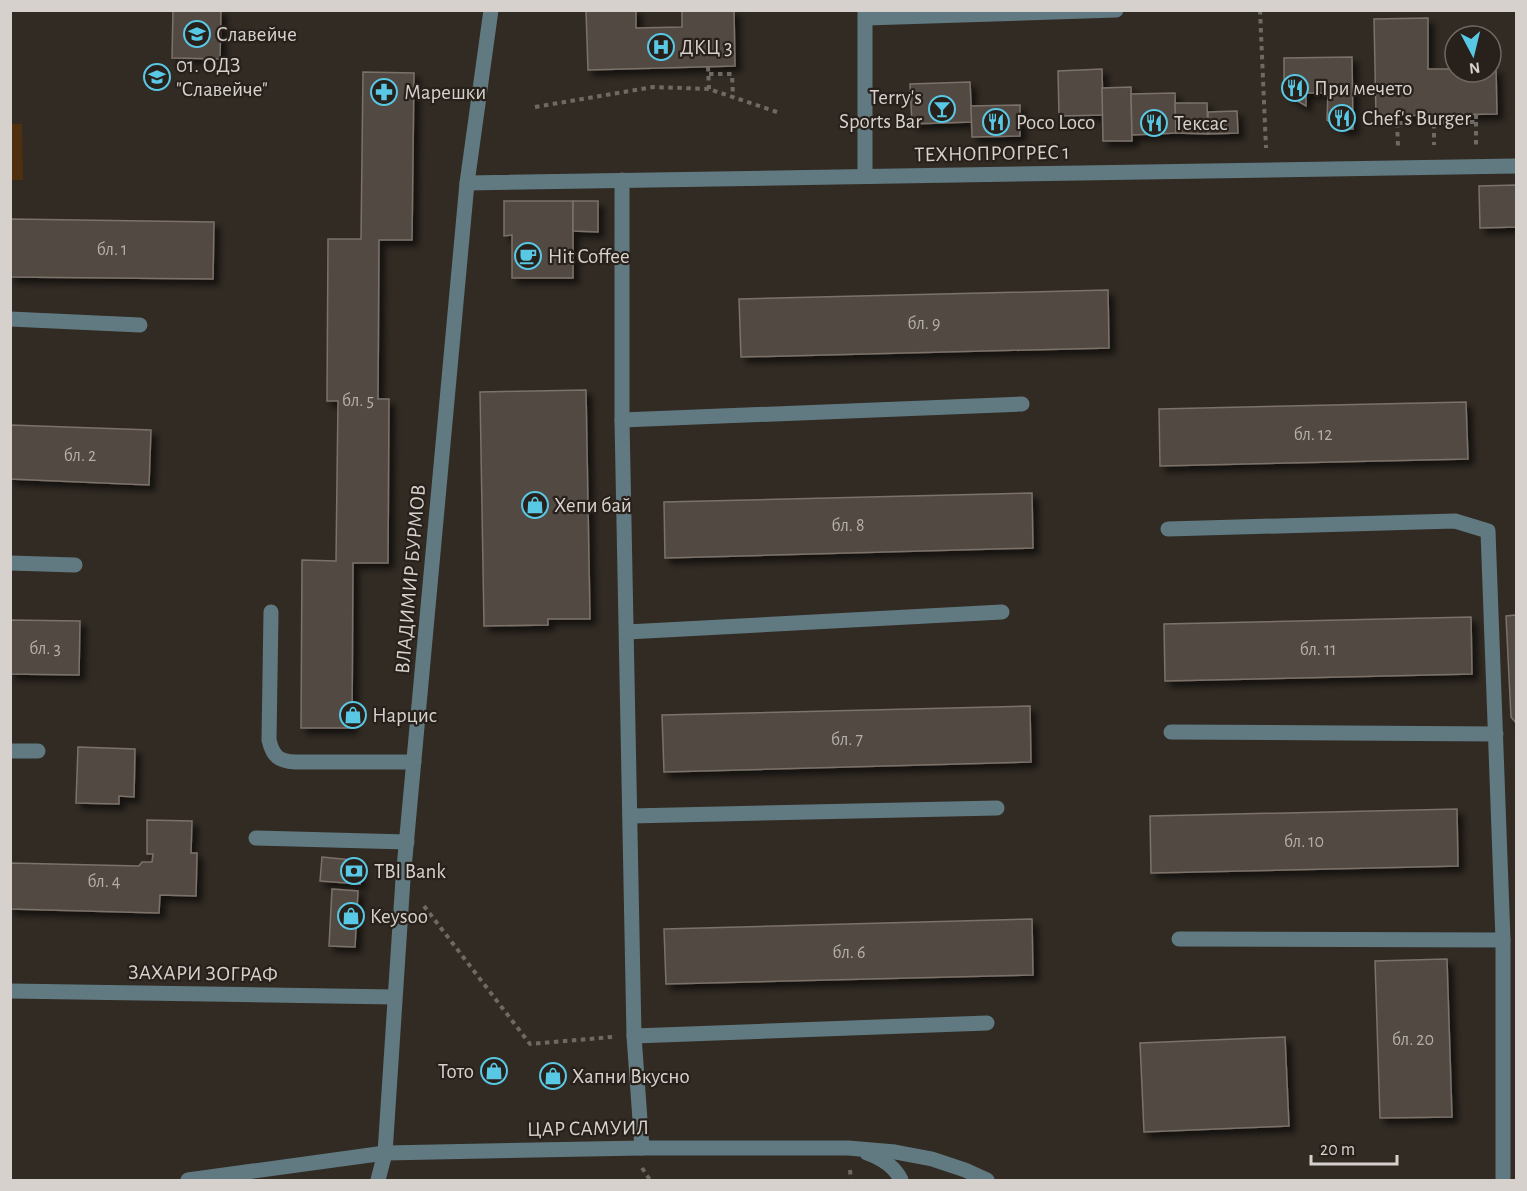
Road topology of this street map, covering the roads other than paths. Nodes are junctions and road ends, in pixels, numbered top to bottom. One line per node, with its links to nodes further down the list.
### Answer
1 (491, 10): 7 (street, ВЛАДИМИР БУРМОВ)
2 (1116, 10): 3 (street)
3 (866, 14): 5 (street)
4 (1516, 166): 5 (street, ТЕХНОПРОГРЕС 1)
5 (865, 176): 6 (street, ТЕХНОПРОГРЕС 1)
6 (622, 180): 7 (street, ТЕХНОПРОГРЕС 1); 11 (street)
7 (467, 183): 22 (street, ВЛАДИМИР БУРМОВ)
8 (10, 319): 9 (street)
9 (140, 325)
10 (1022, 404): 11 (street)
11 (621, 420): 17 (street)
12 (1168, 530): 19 (street)
13 (10, 563): 14 (street)
14 (75, 565)
15 (271, 612): 22 (street)
16 (1002, 612): 17 (street)
17 (627, 632): 24 (street)
18 (1171, 732): 19 (street)
19 (1496, 734): 28 (street)
20 (10, 751): 21 (street)
21 (39, 751)
22 (414, 762): 26 (street, ВЛАДИМИР БУРМОВ)
23 (996, 808): 24 (street)
24 (630, 816): 33 (street)
25 (256, 838): 26 (street)
26 (407, 842): 30 (street, ВЛАДИМИР БУРМОВ)
27 (1179, 939): 28 (street)
28 (1503, 940): 31 (street)
29 (10, 991): 30 (street, ЗАХАРИ ЗОГРАФ)
30 (394, 997): 36 (street, ВЛАДИМИР БУРМОВ)
31 (1510, 999): 43 (street)
32 (987, 1023): 33 (street)
33 (634, 1036): 34 (street)
34 (642, 1148): 35 (street, ЦАР САМУИЛ); 36 (street, ЦАР САМУИЛ)
35 (849, 1148): 41 (street); 42 (street, ЦАР САМУИЛ)
36 (385, 1153): 37 (street, ЦАР САМУИЛ); 40 (street, ВЛАДИМИР БУРМОВ)
37 (246, 1173): 38 (street, ЦАР САМУИЛ); 39 (street)
38 (188, 1180)
39 (227, 1180)
40 (378, 1180)
41 (901, 1180)
42 (987, 1180)
43 (1503, 1180)

